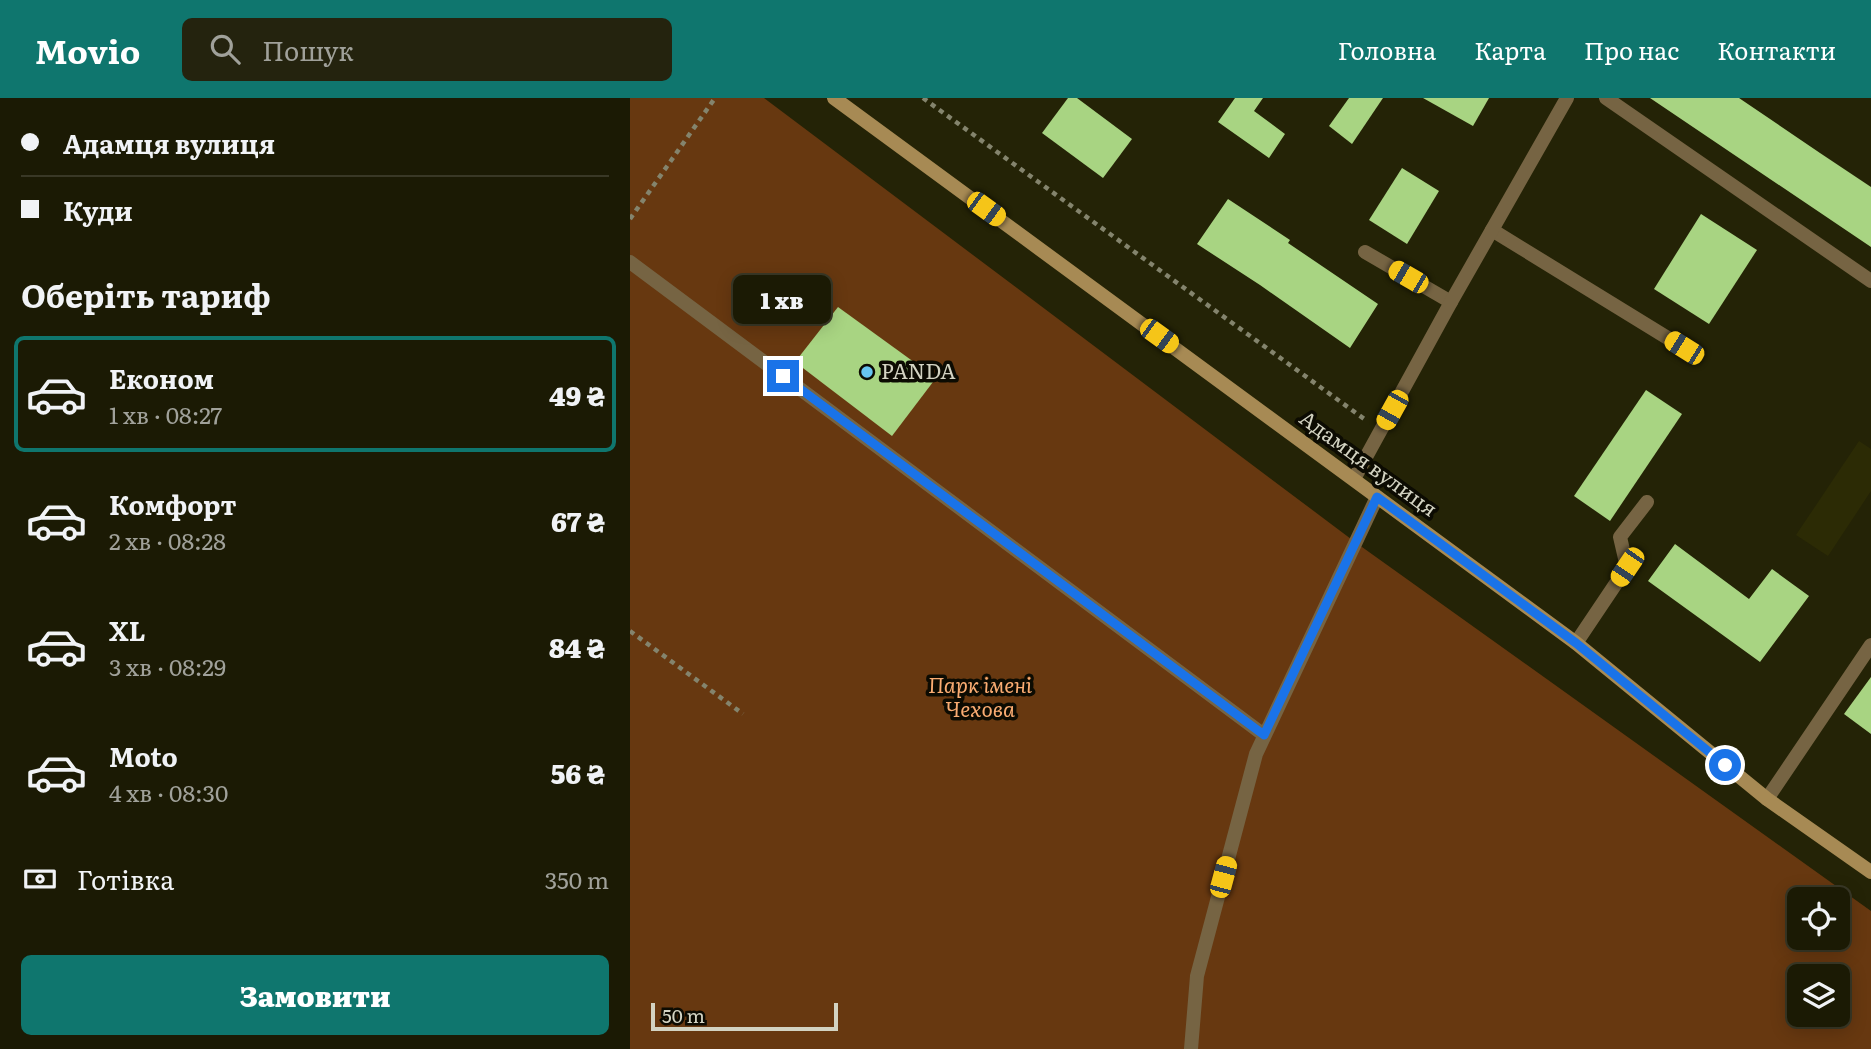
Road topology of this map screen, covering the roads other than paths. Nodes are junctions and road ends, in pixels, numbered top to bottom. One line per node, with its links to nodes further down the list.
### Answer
1 (834, 98): 10 (street, Адамця вулиця)
2 (1567, 98): 4 (street)
3 (1606, 98): 7 (street)
4 (1492, 230): 8 (street); 9 (street)
5 (1365, 252): 8 (street)
6 (630, 262): 15 (street)
7 (1871, 281)
8 (1451, 302): 10 (street)
9 (1684, 348)
10 (1354, 480): 11 (street, Адамця вулиця)
11 (1377, 497): 13 (street, Адамця вулиця); 15 (street)
12 (1647, 502): 13 (street)
13 (1576, 643): 16 (street, Адамця вулиця)
14 (1871, 645): 16 (street)
15 (1264, 735): 18 (street)
16 (1767, 799): 17 (street, Адамця вулиця)
17 (1871, 872)
18 (1191, 1049)

